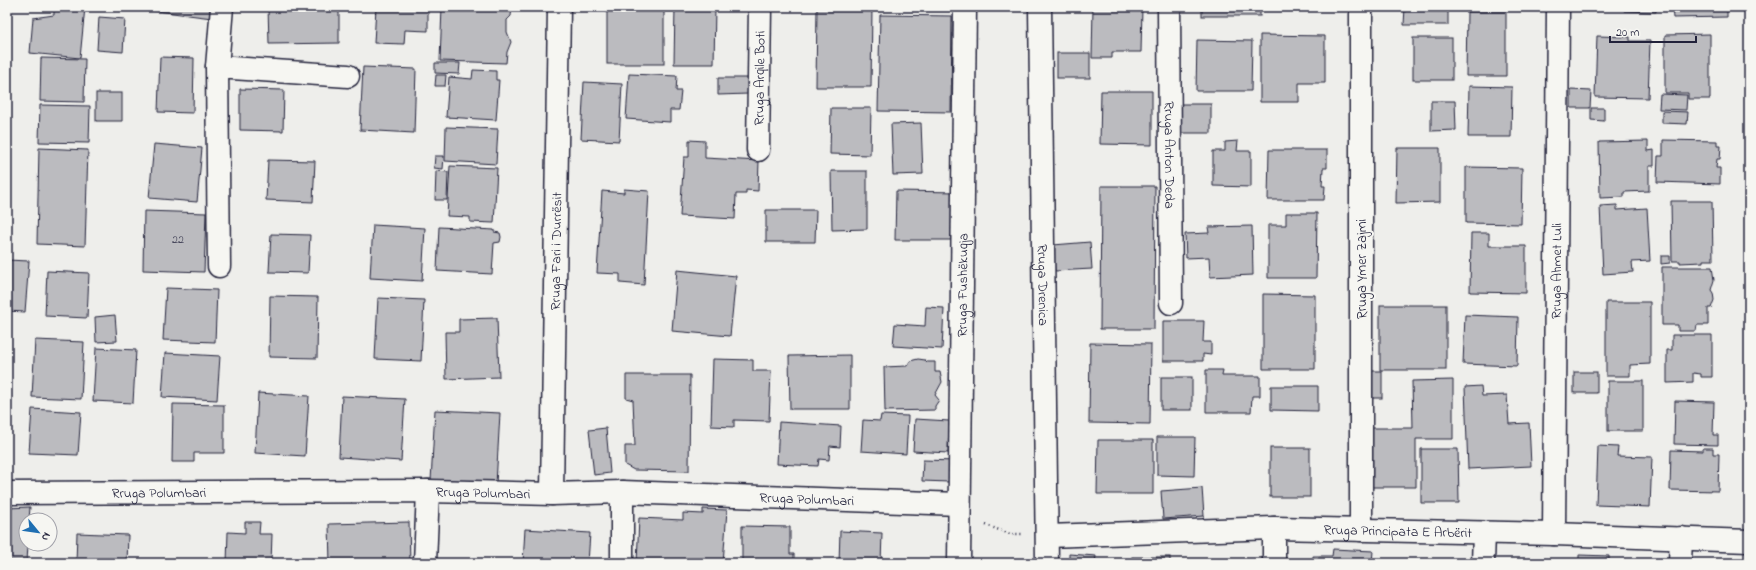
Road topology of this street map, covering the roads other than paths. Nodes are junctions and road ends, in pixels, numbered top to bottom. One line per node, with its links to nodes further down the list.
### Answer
1 (222, 7): 9 (street)
2 (559, 7): 17 (street, Rruga Fari i Durrësit)
3 (760, 7): 11 (street, Rruga Arqile Boti)
4 (965, 7): 18 (street, Rruga Fushëkuqja)
5 (1040, 7): 23 (street, Rruga Drenica)
6 (1169, 7): 13 (street, Rruga Anton Deda)
7 (1362, 7): 20 (street, Rruga Ymer Zajmi)
8 (1558, 7): 22 (street, Rruga Ahmet Luli)
9 (217, 67): 10 (street); 12 (street)
10 (348, 76)
11 (758, 150)
12 (219, 266)
13 (1171, 303)
14 (428, 491): 16 (street, Rruga Polumbari); 17 (street, Rruga Polumbari); 26 (street)
15 (622, 492): 17 (street, Rruga Polumbari); 18 (street, Rruga Polumbari); 27 (street)
16 (7, 493)
17 (552, 494)
18 (959, 504): 28 (street, Rruga Fushëkuqja)
19 (1274, 528): 20 (street, Rruga Principata E Arbërit); 23 (street, Rruga Principata E Arbërit); 30 (street)
20 (1360, 530): 21 (street, Rruga Principata E Arbërit)
21 (1484, 533): 22 (street, Rruga Principata E Arbërit); 31 (street)
22 (1554, 534): 24 (street, Rruga Principata E Arbërit)
23 (1048, 536): 29 (street, Rruga Drenica)
24 (1680, 538): 25 (street, Rruga Principata E Arbërit); 32 (street)
25 (1749, 542)
26 (425, 563)
27 (622, 563)
28 (959, 563)
29 (1047, 563)
30 (1274, 563)
31 (1483, 563)
32 (1680, 563)

